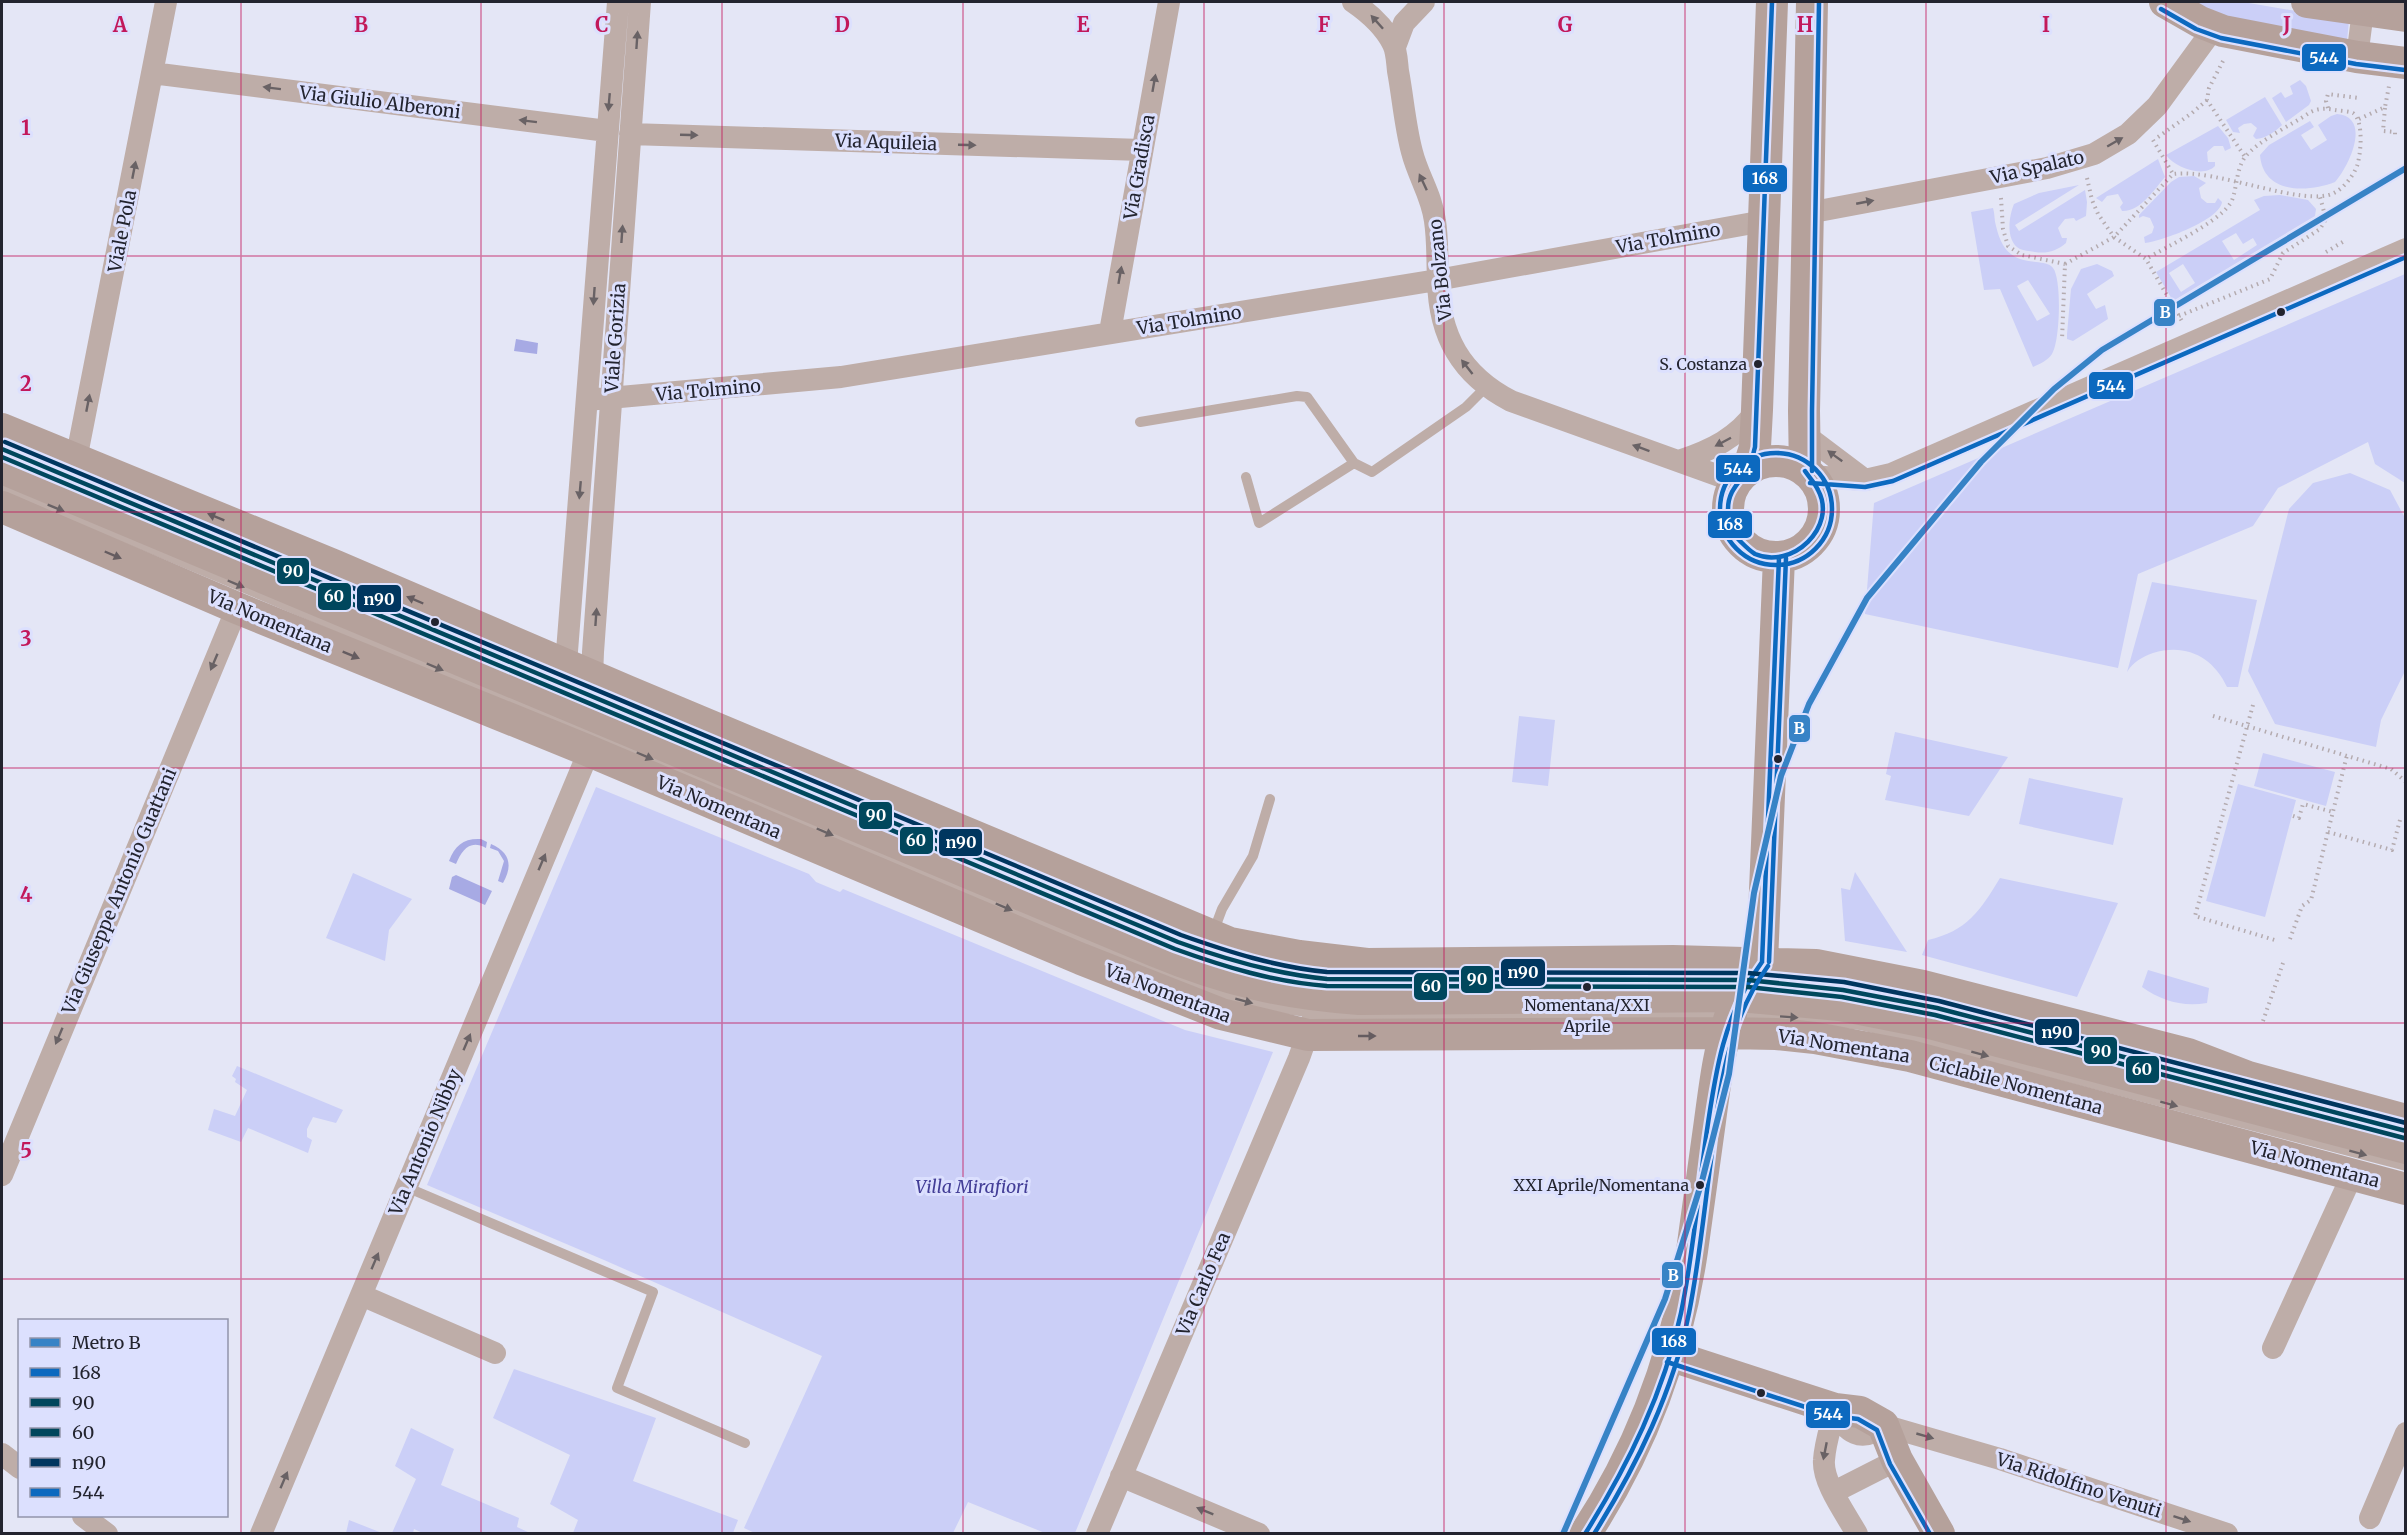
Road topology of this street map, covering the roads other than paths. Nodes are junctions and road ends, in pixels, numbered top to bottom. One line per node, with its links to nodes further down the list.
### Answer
1 (165, 2): 16 (street, Viale Pola)
2 (618, 2): 18 (street, Viale Gorizia, one-way to 18)
3 (640, 2): 19 (street, Viale Gorizia, one-way to 3)
4 (1169, 2): 20 (street, Via Gradisca, one-way to 4)
5 (1353, 2): 14 (street, one-way to 5)
6 (1424, 2): 14 (street)
7 (1772, 2): 22 (street)
8 (1812, 2): 21 (street)
9 (2165, 2): 13 (street)
10 (2307, 2): 11 (street)
11 (2363, 11): 12 (street); 15 (street)
12 (2406, 16)
13 (2214, 28): 15 (street); 21 (street, Via Spalato, one-way to 13)
14 (1395, 46): 26 (street, Via Bolzano, one-way to 14)
15 (2356, 57): 17 (street)
16 (152, 73): 18 (street, Via Giulio Alberoni, one-way to 16); 44 (street, Viale Pola, one-way to 16)
17 (2397, 74)
18 (607, 131): 24 (street, Viale Gorizia)
19 (630, 134): 20 (street, Via Aquileia, one-way to 20); 25 (street, Viale Gorizia, one-way to 19)
20 (1142, 150): 27 (street, Via Gradisca, one-way to 20)
21 (1808, 213): 34 (street)
22 (1764, 221): 26 (street, Via Tolmino); 31 (street)
23 (2406, 249): 42 (street)
24 (596, 258): 25 (street); 30 (street, Viale Gorizia, one-way to 30)
25 (620, 261): 29 (street, Viale Gorizia)
26 (1437, 280): 27 (street, Via Tolmino); 28 (street, Via Bolzano, one-way to 26)
27 (1110, 332): 29 (street, Via Tolmino)
28 (1486, 387): 36 (street, Via Bolzano, one-way to 28); 37 (lane)
29 (612, 398): 30 (street, Via Tolmino); 47 (street, Viale Gorizia, one-way to 29)
30 (587, 400): 47 (street, Viale Gorizia, one-way to 47)
31 (1757, 410): 36 (street, one-way to 36); 40 (street)
32 (1140, 422): 37 (lane)
33 (2, 429): 44 (street, Via Nomentana)
34 (1804, 434): 39 (street); 42 (street, one-way to 34)
35 (2, 449): 44 (lane, Via Nomentana)
36 (1679, 461): 40 (street, Via Bolzano)
37 (1354, 463): 41 (lane)
38 (2, 468): 44 (street, Via Nomentana)
39 (1808, 474): 40 (street); 42 (street); 45 (street)
40 (1742, 475): 45 (street)
41 (1246, 477)
42 (1865, 480)
43 (2, 486): 44 (lane, Via Nomentana)
44 (40, 491): 46 (street, Via Nomentana, one-way to 46); 47 (street, Via Nomentana); 47 (street, Via Nomentana, one-way to 44)
45 (1779, 558): 51 (street)
46 (237, 608): 47 (street, Via Nomentana, one-way to 47); 57 (street, Via Giuseppe Antonio Guattani, one-way to 57)
47 (581, 706): 49 (street, Via Nomentana); 50 (lane, Via Nomentana); 50 (street, Via Nomentana); 58 (street, Via Antonio Nibby, one-way to 47)
48 (1270, 799): 49 (lane)
49 (1211, 936): 50 (street, Via Nomentana)
50 (1324, 997): 51 (street, Via Nomentana); 51 (street, Via Nomentana); 71 (street, Via Carlo Fea)
51 (1741, 997): 52 (street, Via Nomentana); 53 (lane, Via Nomentana); 54 (street, Via Nomentana); 55 (lane, Via Nomentana, one-way to 55); 56 (street, Via Nomentana); 63 (street)
52 (2406, 1120)
53 (2406, 1131)
54 (2406, 1148)
55 (2406, 1166)
56 (2353, 1173): 59 (street, Via Nomentana); 61 (street)
57 (2, 1174)
58 (406, 1187): 60 (street, Via Antonio Nibby, one-way to 58); 67 (lane)
59 (2406, 1189)
60 (362, 1295): 62 (street); 76 (street, Via Antonio Nibby, one-way to 60)
61 (2273, 1348)
62 (495, 1353)
63 (1669, 1355): 64 (street); 79 (street)
64 (1835, 1409): 65 (street); 72 (street, one-way to 72)
65 (1883, 1425): 69 (street); 82 (street, Via Ridolfino Venuti, one-way to 82)
66 (2406, 1433): 74 (street)
67 (745, 1443)
68 (2, 1454): 70 (street)
69 (1897, 1460): 72 (street); 81 (street)
70 (18, 1466)
71 (1121, 1476): 77 (street, Via Carlo Fea); 78 (street, one-way to 71)
72 (1834, 1492): 80 (street)
73 (86, 1517): 75 (street)
74 (2370, 1518)
75 (107, 1533)
76 (261, 1533)
77 (1097, 1533)
78 (1259, 1533)
79 (1585, 1533)
80 (1857, 1533)
81 (1939, 1533)
82 (2227, 1533)

